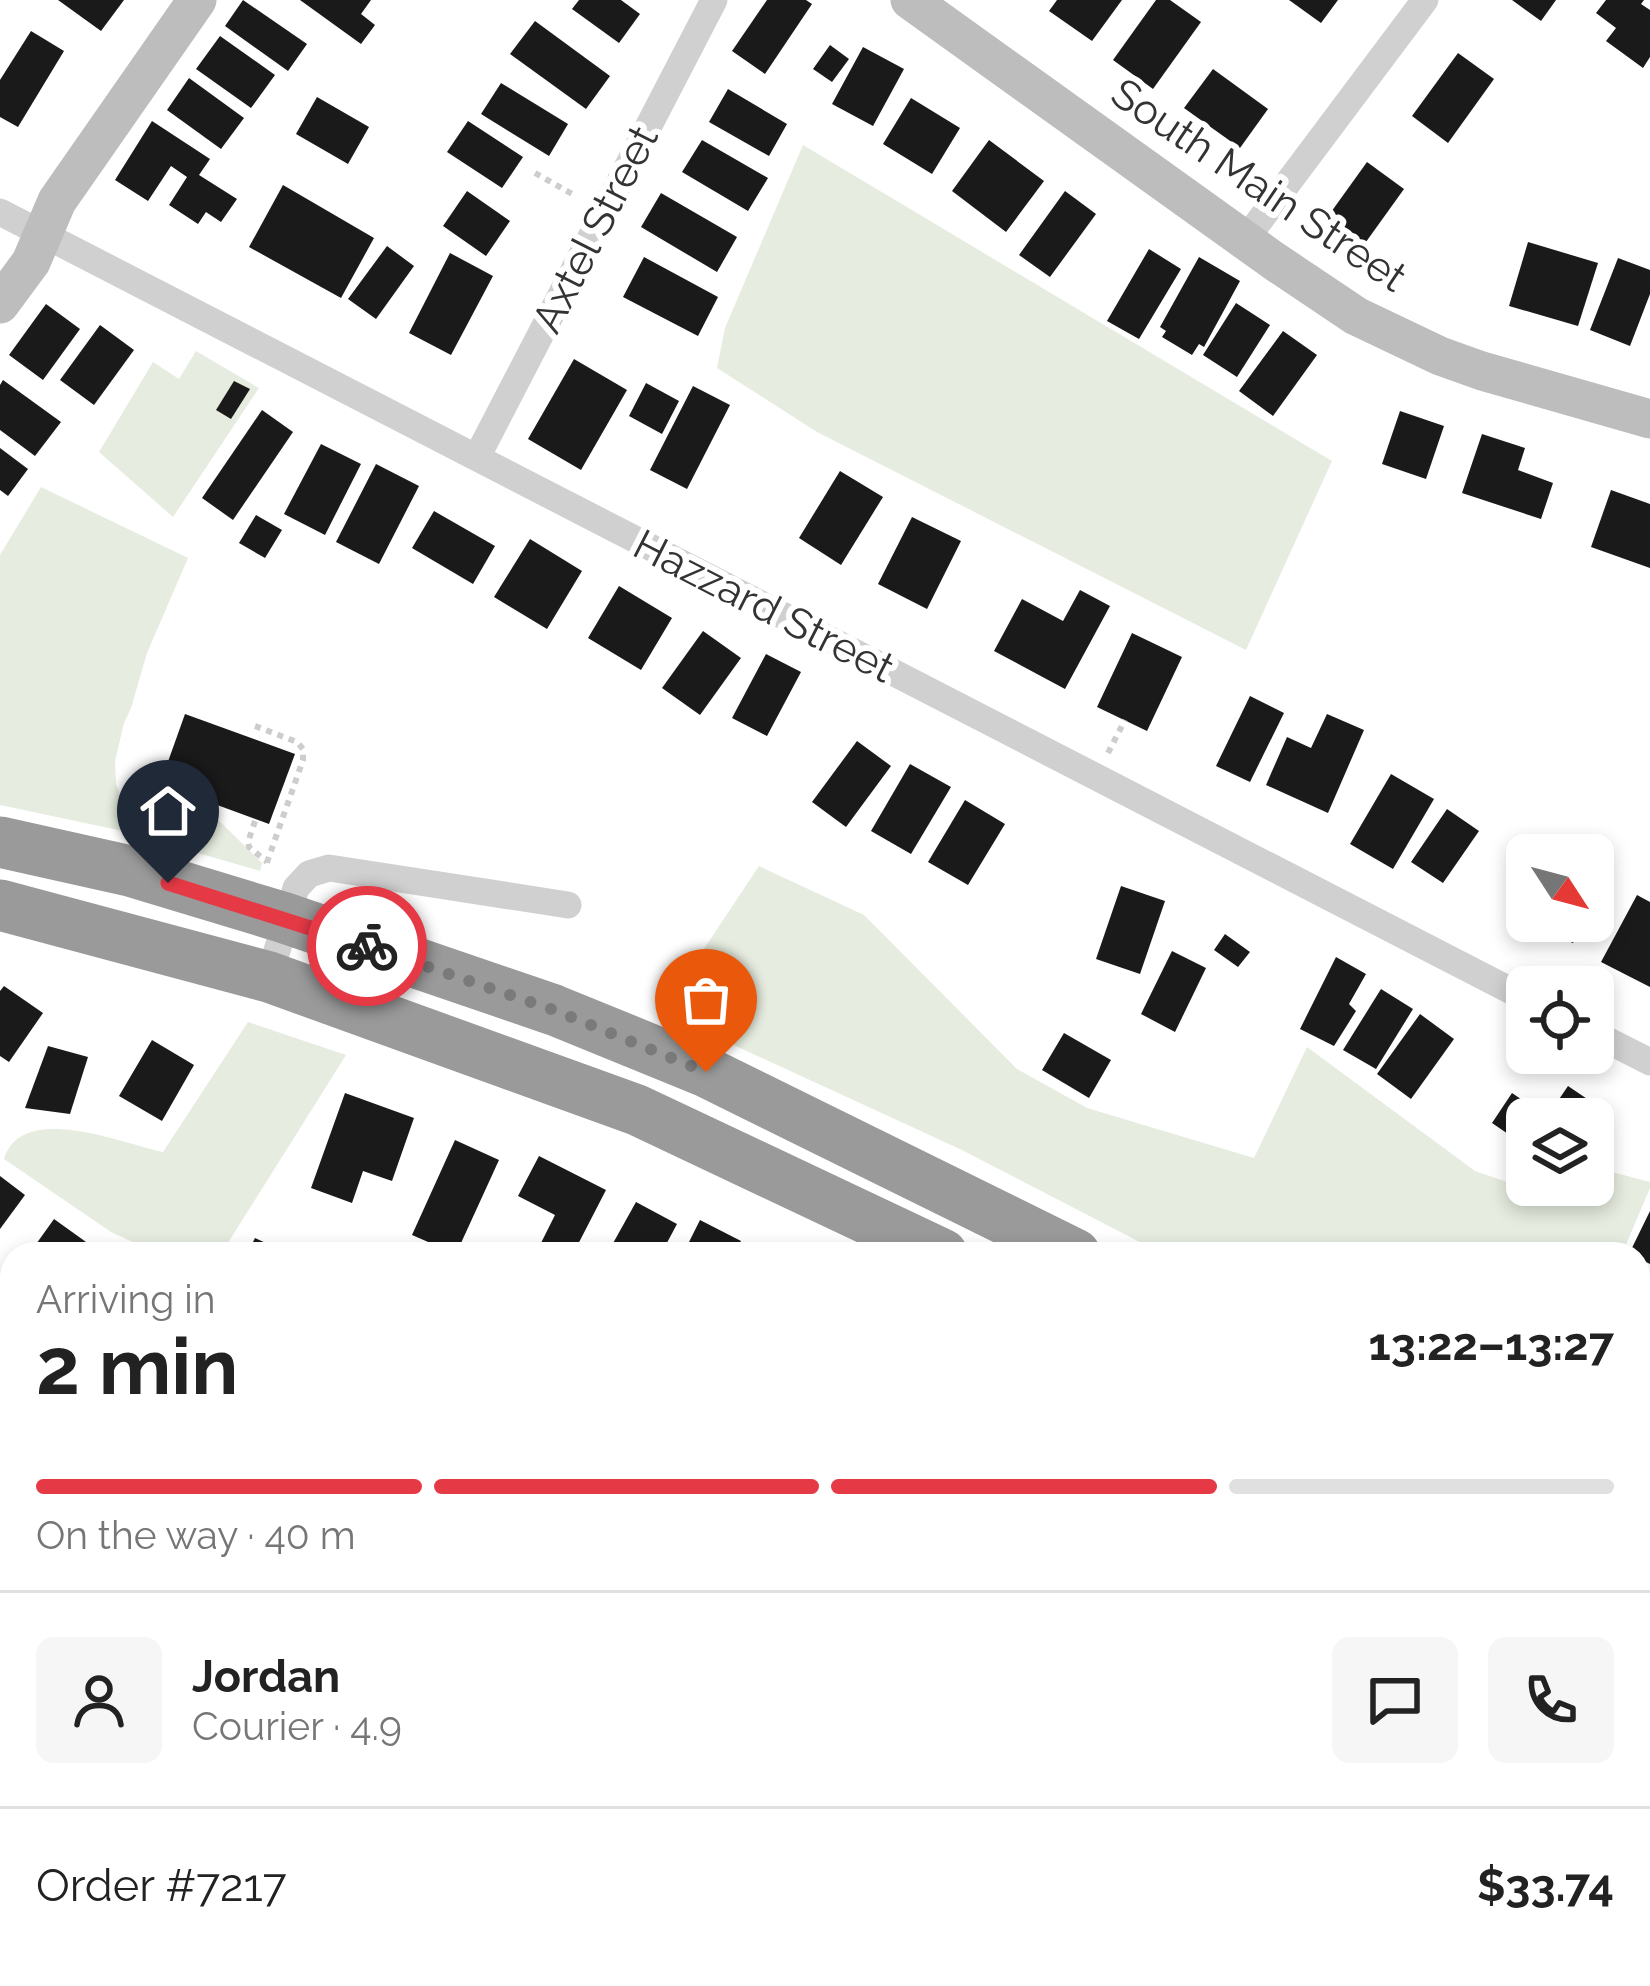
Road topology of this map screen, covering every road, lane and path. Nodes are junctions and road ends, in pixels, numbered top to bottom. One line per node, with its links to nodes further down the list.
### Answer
1 (197, 0): 8 (street)
2 (714, 0): 12 (street, Axtel Street)
3 (910, 0): 9 (street, South Main Street)
4 (1425, 0): 9 (street)
5 (535, 173): 6 (path)
6 (574, 195)
7 (0, 212): 8 (street, Hazzard Street)
8 (43, 235): 10 (street); 12 (street, Hazzard Street)
9 (1245, 241): 11 (street, South Main Street)
10 (0, 304)
11 (1650, 419)
12 (477, 457): 23 (street, Hazzard Street)
13 (1125, 720): 15 (path)
14 (255, 726): 18 (path)
15 (1107, 757)
16 (255, 821): 18 (path)
17 (0, 842): 19 (highway)
18 (267, 862): 19 (path)
19 (273, 897): 21 (street); 22 (street); 27 (highway)
20 (0, 905): 22 (highway)
21 (568, 905)
22 (269, 976): 26 (highway)
23 (1506, 988)
24 (1614, 1044): 25 (street)
25 (1650, 1062)
26 (917, 1242)
27 (1051, 1242)

